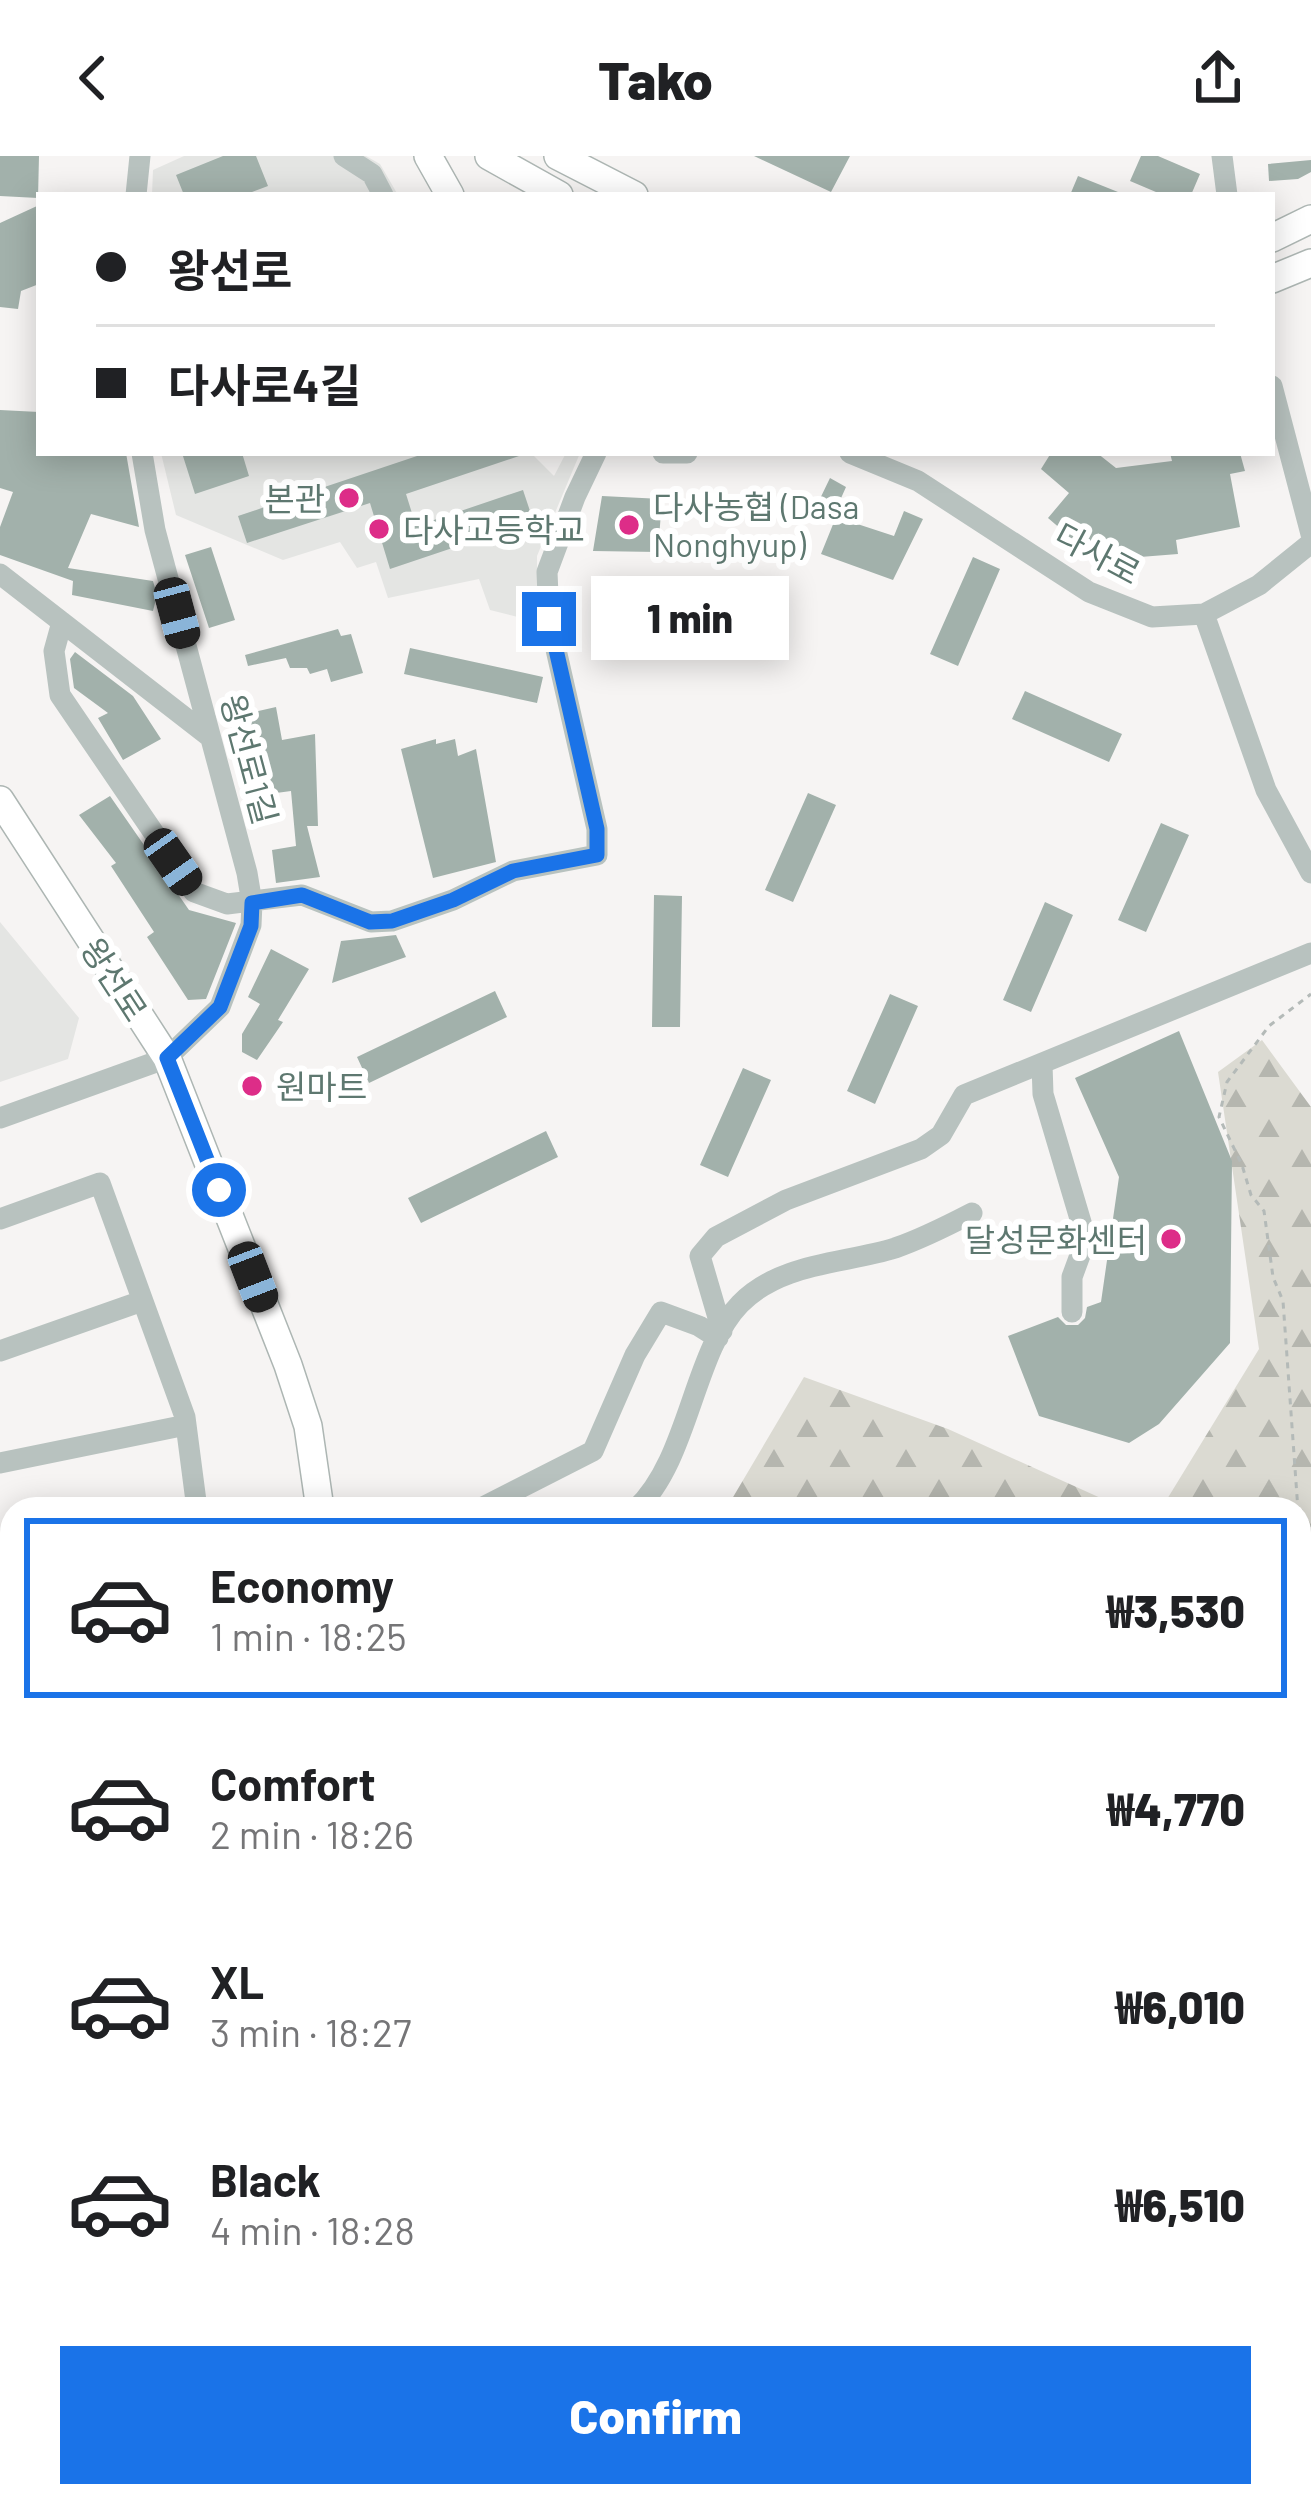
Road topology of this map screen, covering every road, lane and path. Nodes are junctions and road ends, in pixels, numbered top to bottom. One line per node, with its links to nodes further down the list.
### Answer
1 (140, 156): 7 (street)
2 (344, 156): 8 (street)
3 (428, 156): 9 (main road)
4 (558, 156): 12 (main road)
5 (1222, 156): 13 (street)
6 (494, 158): 10 (main road); 11 (main road)
7 (136, 192)
8 (381, 192)
9 (448, 192)
10 (498, 192)
11 (554, 192)
12 (628, 192)
13 (1228, 192)
14 (1311, 219): 15 (main road)
15 (1275, 237)
16 (1311, 262): 17 (main road)
17 (1275, 278)
18 (1275, 398): 22 (street)
19 (143, 456): 26 (street, 왕선로1길)
20 (595, 456): 29 (street)
21 (857, 456): 24 (street, 다사로)
22 (1311, 539): 24 (street)
23 (0, 574): 25 (street)
24 (1204, 614): 28 (street)
25 (62, 622): 26 (street); 29 (street)
26 (211, 737): 29 (street, 왕선로1길)
27 (0, 800): 32 (main road, 왕선로)
28 (1311, 873)
29 (252, 903): 32 (street, 왕선로1길)
30 (1311, 953): 33 (street)
31 (1311, 994): 47 (path)
32 (167, 1058): 34 (street); 44 (main road, 왕선로)
33 (1042, 1064): 38 (street); 39 (street)
34 (0, 1118)
35 (971, 1213): 39 (street)
36 (0, 1220): 37 (street)
37 (142, 1301): 40 (street); 41 (street)
38 (1072, 1312)
39 (720, 1334): 45 (street); 46 (street)
40 (0, 1352)
41 (185, 1425): 42 (street); 43 (street)
42 (0, 1463)
43 (195, 1497)
44 (318, 1497)
45 (502, 1497)
46 (649, 1497)
47 (1299, 1497)

